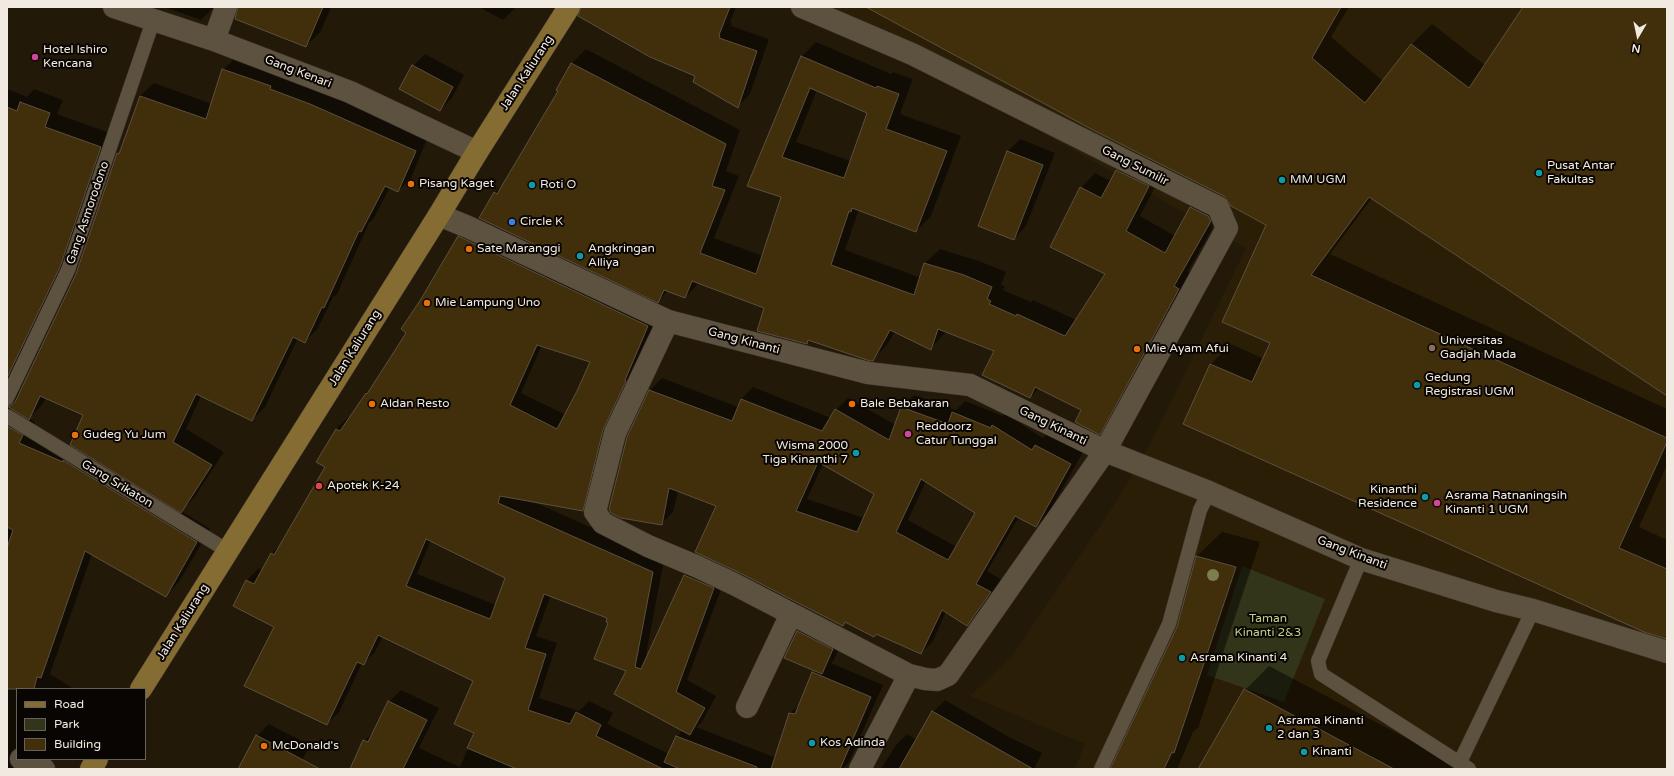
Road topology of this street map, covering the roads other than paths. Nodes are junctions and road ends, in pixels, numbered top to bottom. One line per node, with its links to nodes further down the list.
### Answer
1 (114, 7): 5 (street, Gang Kenari)
2 (226, 7): 6 (street)
3 (569, 7): 7 (main road, Jalan Kaliurang)
4 (802, 7): 12 (street, Gang Sumilir)
5 (153, 20): 6 (street, Gang Kenari); 10 (lane, Gang Asmorodono)
6 (214, 40): 7 (street, Gang Kenari)
7 (477, 152): 8 (main road, Jalan Kaliurang)
8 (439, 215): 9 (street, Gang Kinanti); 14 (main road, Jalan Kaliurang)
9 (668, 321): 12 (street, Gang Kinanti); 17 (street)
10 (7, 398)
11 (7, 416): 14 (lane, Gang Srikaton)
12 (1105, 451): 13 (street, Gang Kinanti); 19 (street)
13 (1209, 492): 15 (street, Gang Kinanti); 28 (lane)
14 (228, 550): 20 (main road, Jalan Kaliurang)
15 (1361, 559): 16 (street, Gang Kinanti); 24 (lane)
16 (1533, 610): 18 (street, Gang Kinanti); 24 (lane)
17 (791, 614): 19 (street); 21 (street)
18 (1667, 652)
19 (909, 675): 27 (street)
20 (142, 688)
21 (747, 708)
22 (23, 760): 25 (street)
23 (96, 760): 26 (main road)
24 (1464, 765)
25 (44, 769)
26 (91, 769)
27 (860, 769)
28 (1101, 769)

